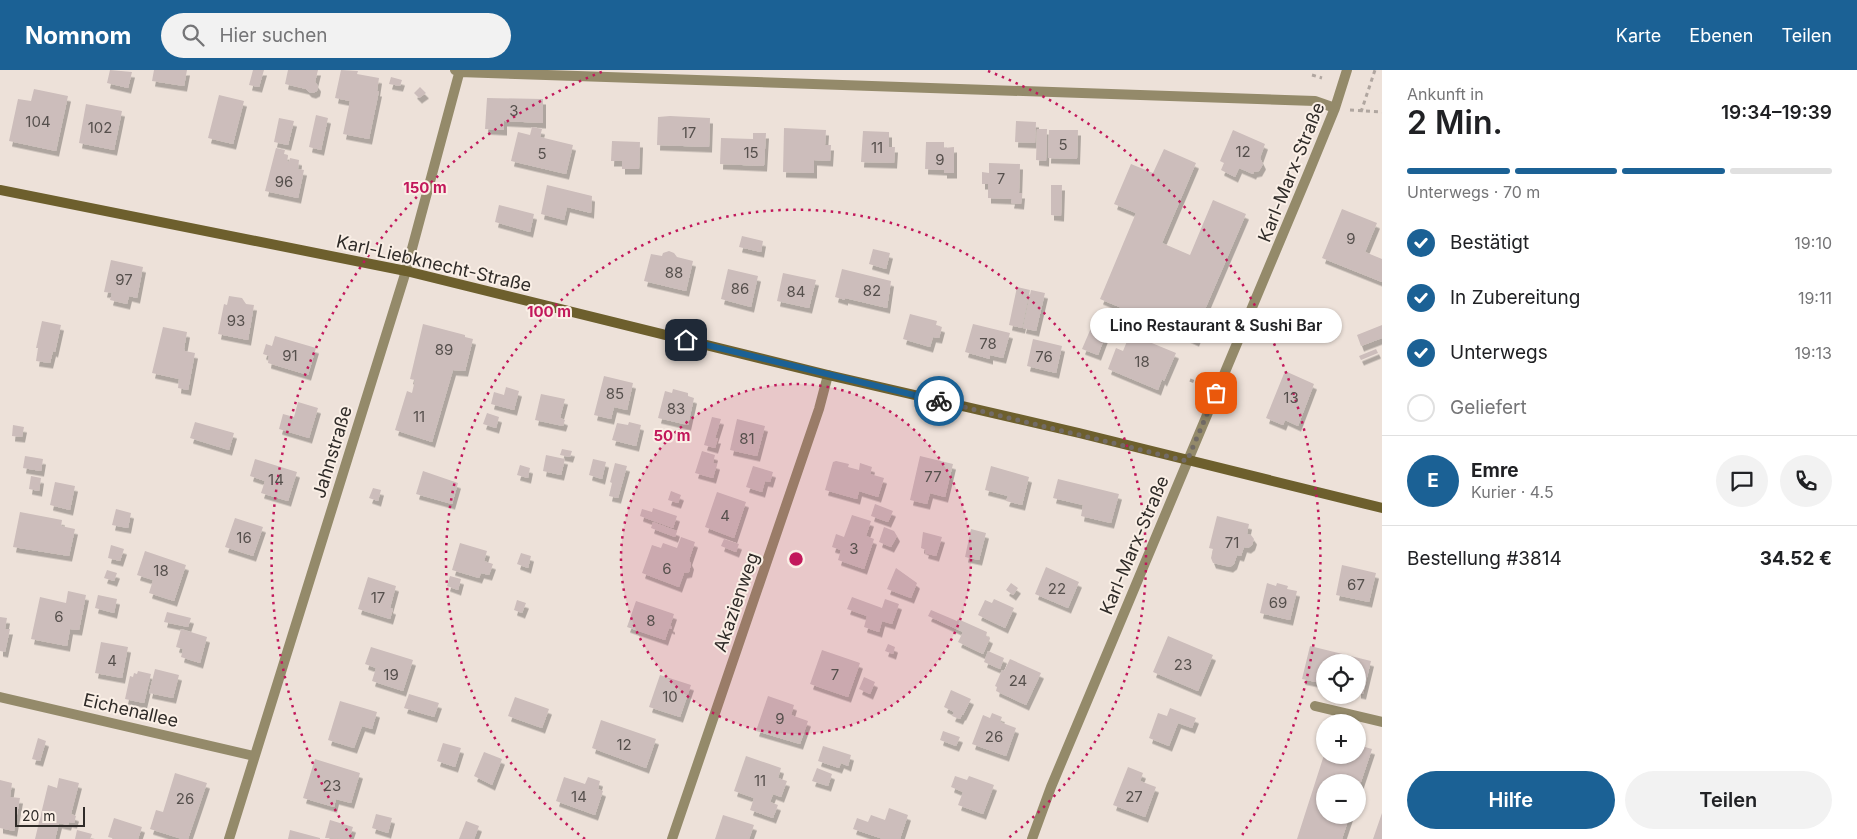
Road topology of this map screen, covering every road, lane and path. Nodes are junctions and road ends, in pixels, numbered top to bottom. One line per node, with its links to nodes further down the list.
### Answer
1 (1347, 70): 6 (street, Karl-Marx-Straße)
2 (1375, 70): 7 (path)
3 (458, 71): 6 (street); 10 (street, Jahnstraße)
4 (1312, 75): 5 (path)
5 (1322, 78)
6 (1335, 108): 7 (path); 14 (street, Karl-Marx-Straße)
7 (1361, 112): 8 (path)
8 (1382, 112)
9 (0, 190): 10 (street, Karl-Liebknecht-Straße)
10 (406, 271): 11 (street, Karl-Liebknecht-Straße); 19 (street, Jahnstraße)
11 (828, 375): 14 (street, Karl-Liebknecht-Straße); 21 (street, Akazienweg)
12 (1190, 380): 13 (path)
13 (1195, 382)
14 (1187, 461): 15 (street, Karl-Liebknecht-Straße); 22 (street, Karl-Marx-Straße)
15 (1382, 508)
16 (0, 697): 19 (street, Eichenallee)
17 (1314, 706): 18 (street)
18 (1382, 722)
19 (254, 756): 20 (street, Jahnstraße)
20 (229, 839)
21 (672, 839)
22 (1032, 839)

